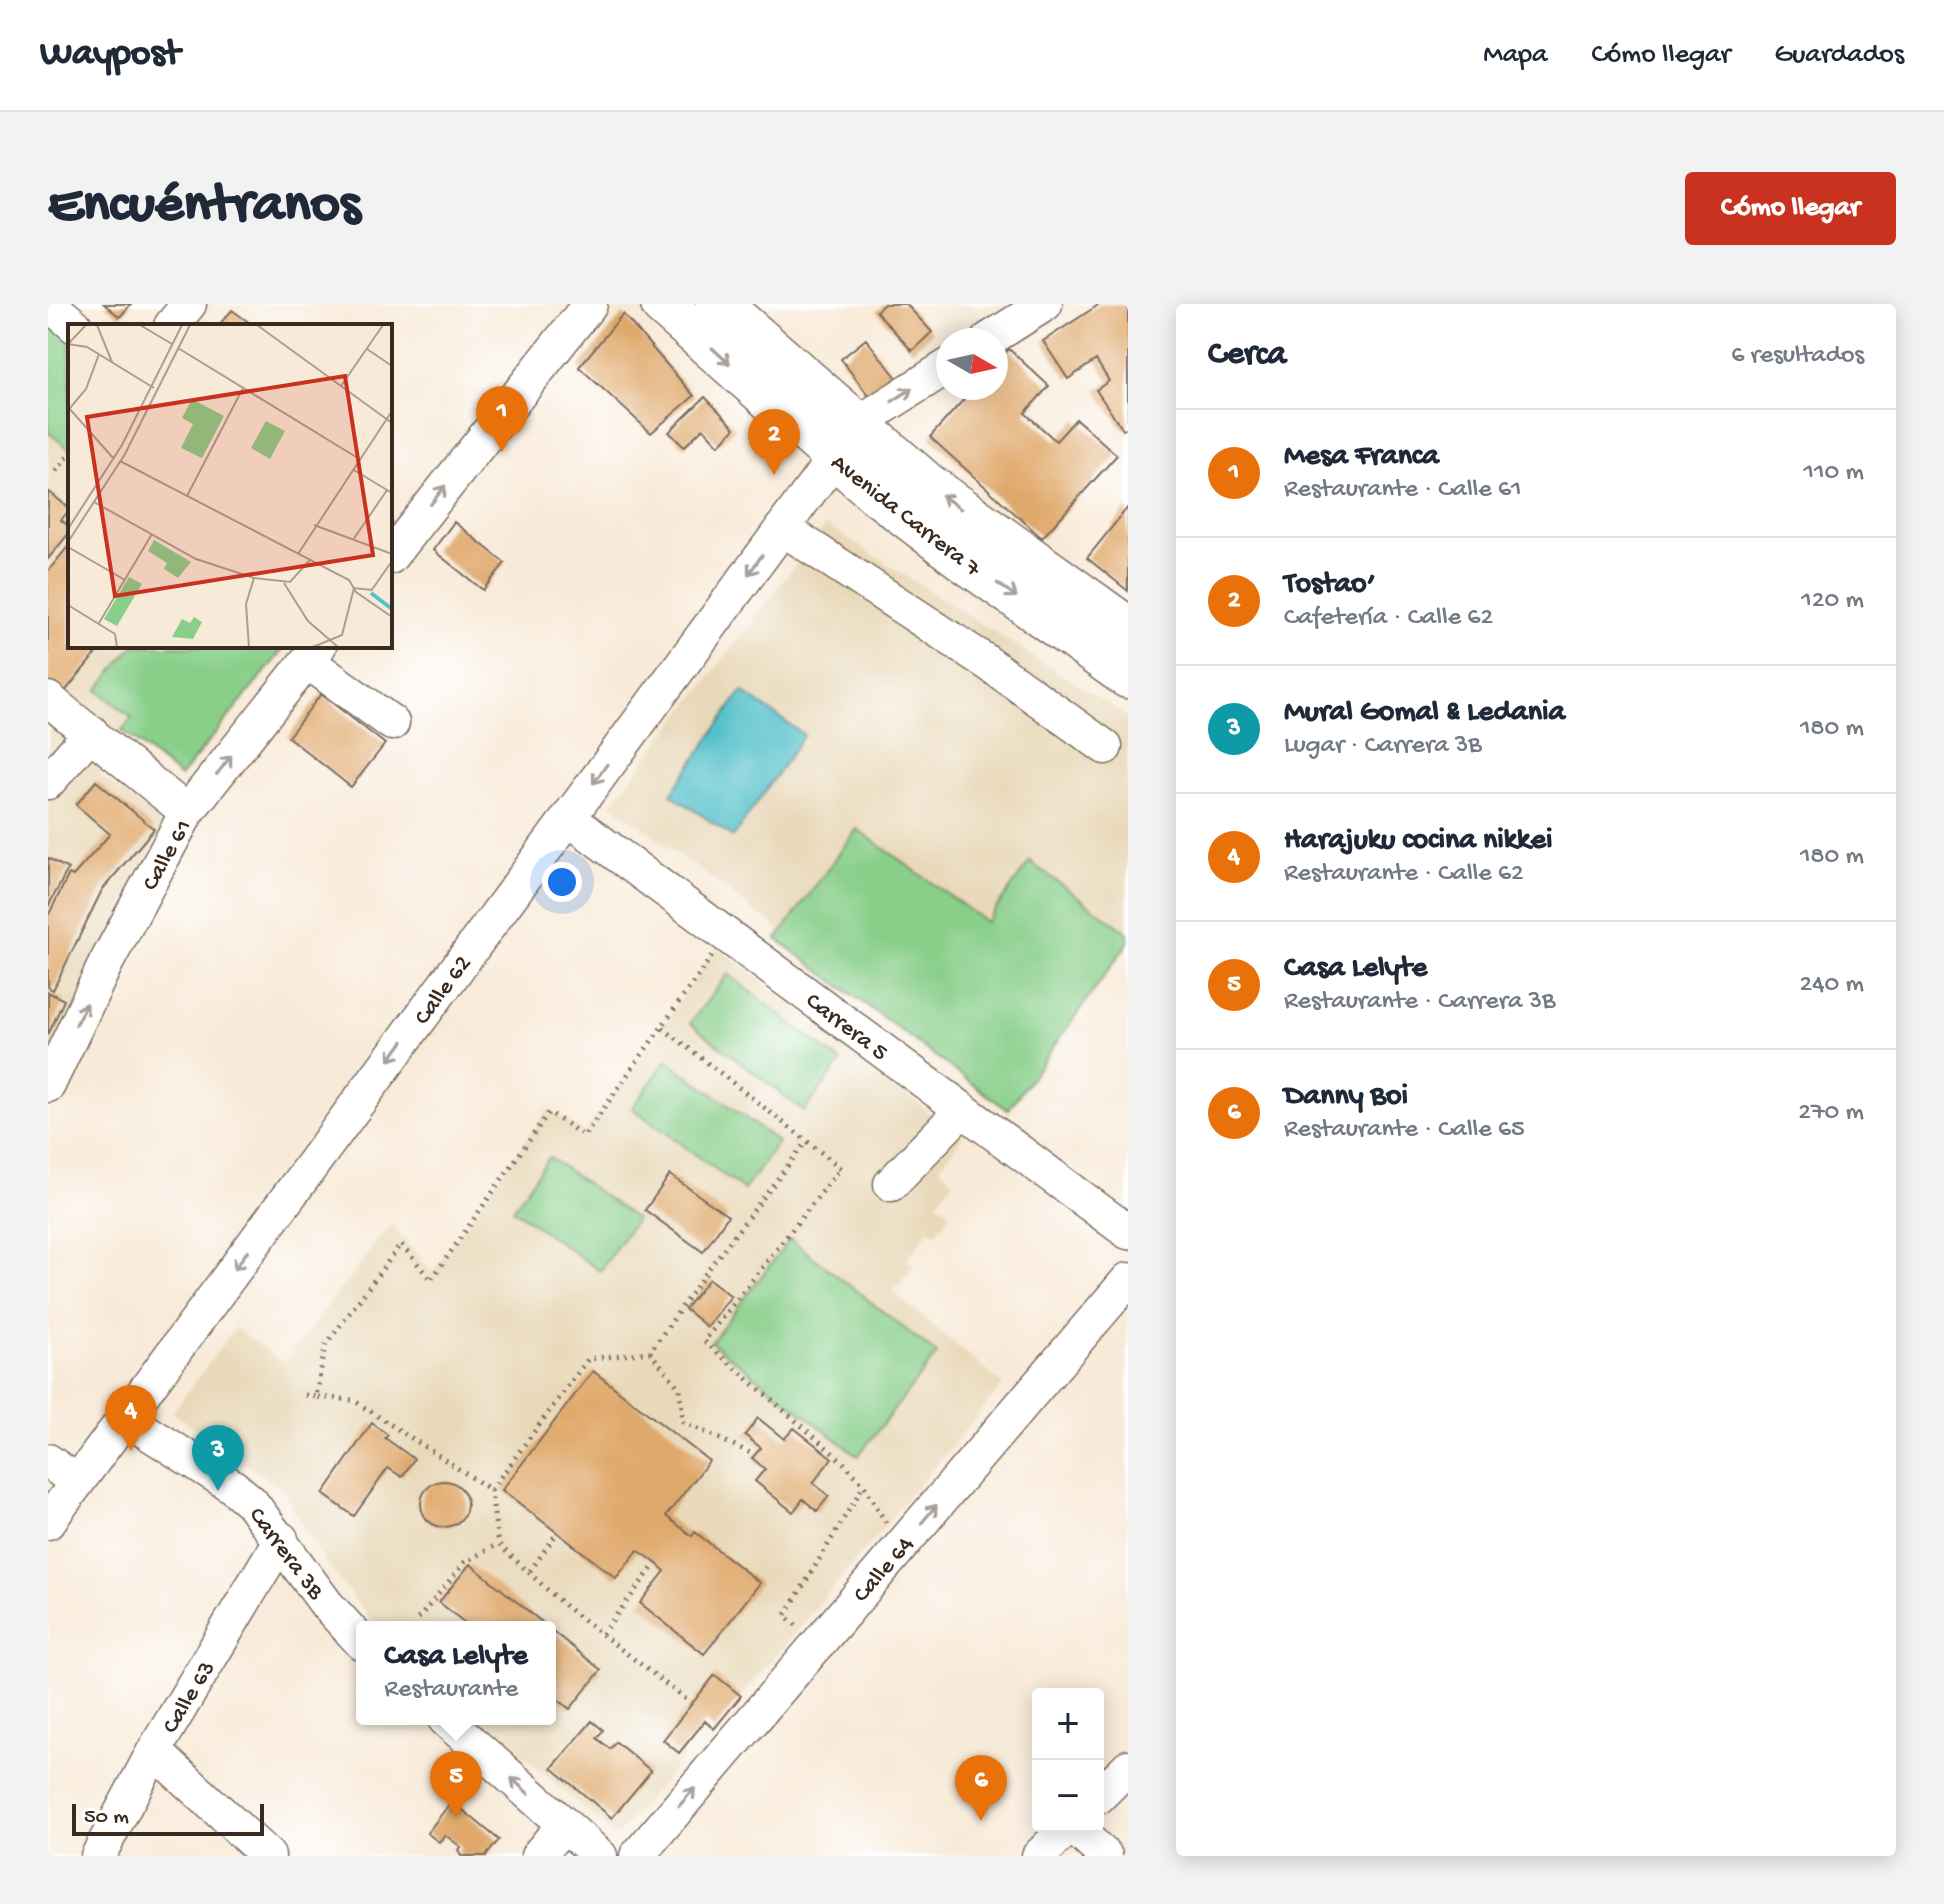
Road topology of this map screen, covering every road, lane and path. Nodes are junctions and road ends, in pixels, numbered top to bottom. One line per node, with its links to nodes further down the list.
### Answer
1 (49, 304): 7 (street)
2 (189, 304): 8 (street)
3 (590, 304): 15 (street, one-way to 3)
4 (663, 304): 11 (main road, Avenida Carrera 7, one-way to 11)
5 (718, 304): 11 (main road, Avenida Carrera 7)
6 (1045, 304): 9 (street)
7 (73, 324)
8 (173, 324)
9 (1007, 328)
10 (936, 375): 11 (street, Calle 62, one-way to 10)
11 (846, 441): 14 (street, Calle 62); 16 (main road, Avenida Carrera 7, one-way to 11); 18 (main road, Avenida Carrera 7, one-way to 18)
12 (68, 456): 13 (path)
13 (56, 471)
14 (782, 528): 22 (street); 25 (street, Calle 62, one-way to 25)
15 (392, 554)
16 (1128, 629)
17 (313, 654): 20 (street); 24 (street, Calle 61, one-way to 17)
18 (1128, 676)
19 (48, 699): 21 (street)
20 (392, 723)
21 (91, 732): 23 (street); 24 (street)
22 (1105, 747)
23 (48, 782)
24 (187, 812): 28 (street, Calle 61, one-way to 24)
25 (568, 818): 26 (street, Carrera 5); 37 (street, Calle 62, one-way to 37)
26 (727, 935): 27 (path); 29 (street, Carrera 5)
27 (663, 1028): 30 (path); 36 (path)
28 (48, 1085)
29 (962, 1110): 31 (street); 32 (street, Carrera 5)
30 (806, 1142): 34 (path); 41 (path)
31 (891, 1184)
32 (1128, 1232)
33 (1128, 1280): 47 (street, Calle 64, one-way to 33)
34 (650, 1352): 38 (path); 42 (path)
35 (305, 1395): 36 (path)
36 (316, 1397): 42 (path)
37 (125, 1418): 40 (street, Calle 62); 45 (street, Carrera 3B)
38 (755, 1455)
39 (48, 1461): 40 (street)
40 (77, 1482): 43 (street, Calle 62)
41 (864, 1485): 47 (path); 53 (path)
42 (491, 1490): 46 (path)
43 (48, 1522)
44 (557, 1533): 49 (path)
45 (281, 1539): 52 (street, Carrera 3B); 56 (street, Calle 63)
46 (498, 1544): 49 (path); 50 (path)
47 (899, 1549): 53 (street, Calle 64)
48 (656, 1563): 51 (path)
49 (530, 1571): 51 (path)
50 (418, 1619)
51 (602, 1634): 54 (path)
52 (356, 1636)
53 (817, 1644): 66 (street, Calle 64, one-way to 53)
54 (692, 1704)
55 (452, 1725): 59 (street, one-way to 55)
56 (154, 1751): 62 (street, Calle 63); 63 (street)
57 (1128, 1767): 58 (street)
58 (1104, 1791)
59 (564, 1824): 64 (street); 65 (street)
60 (1065, 1832): 67 (street)
61 (1078, 1832): 68 (street)
62 (98, 1856)
63 (268, 1856)
64 (538, 1856)
65 (600, 1856)
66 (637, 1856)
67 (1039, 1856)
68 (1105, 1856)

